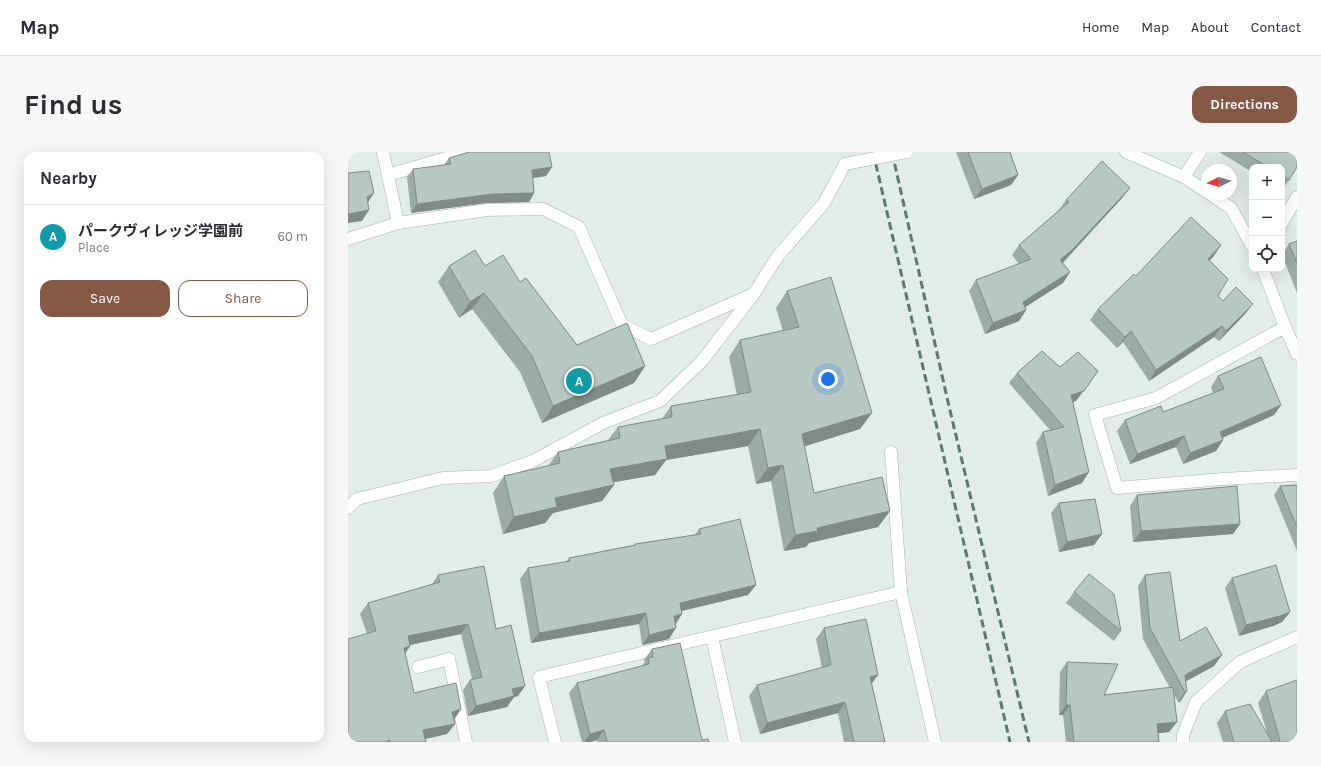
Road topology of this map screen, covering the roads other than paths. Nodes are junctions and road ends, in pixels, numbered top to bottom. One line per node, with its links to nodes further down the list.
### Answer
1 (382, 152): 6 (street)
2 (467, 152): 6 (street)
3 (906, 152): 16 (street, bridge)
4 (1126, 152): 7 (street)
5 (1200, 152): 7 (street)
6 (388, 175): 12 (street)
7 (1184, 177): 8 (street)
8 (1201, 188)
9 (1297, 197): 11 (street)
10 (1219, 200): 14 (street)
11 (1285, 218)
12 (398, 223): 13 (street); 16 (street)
13 (348, 239)
14 (1249, 241)
15 (1264, 272): 17 (street)
16 (753, 295): 21 (street)
17 (1285, 327): 18 (street); 20 (street)
18 (1297, 354)
19 (891, 452): 22 (street)
20 (1297, 476)
21 (348, 508)
22 (901, 592): 23 (street); 29 (street)
23 (712, 637): 27 (street); 28 (street)
24 (1297, 637): 30 (street)
25 (418, 667): 26 (street)
26 (466, 742)
27 (554, 742)
28 (735, 742)
29 (935, 742)
30 (1183, 742)

